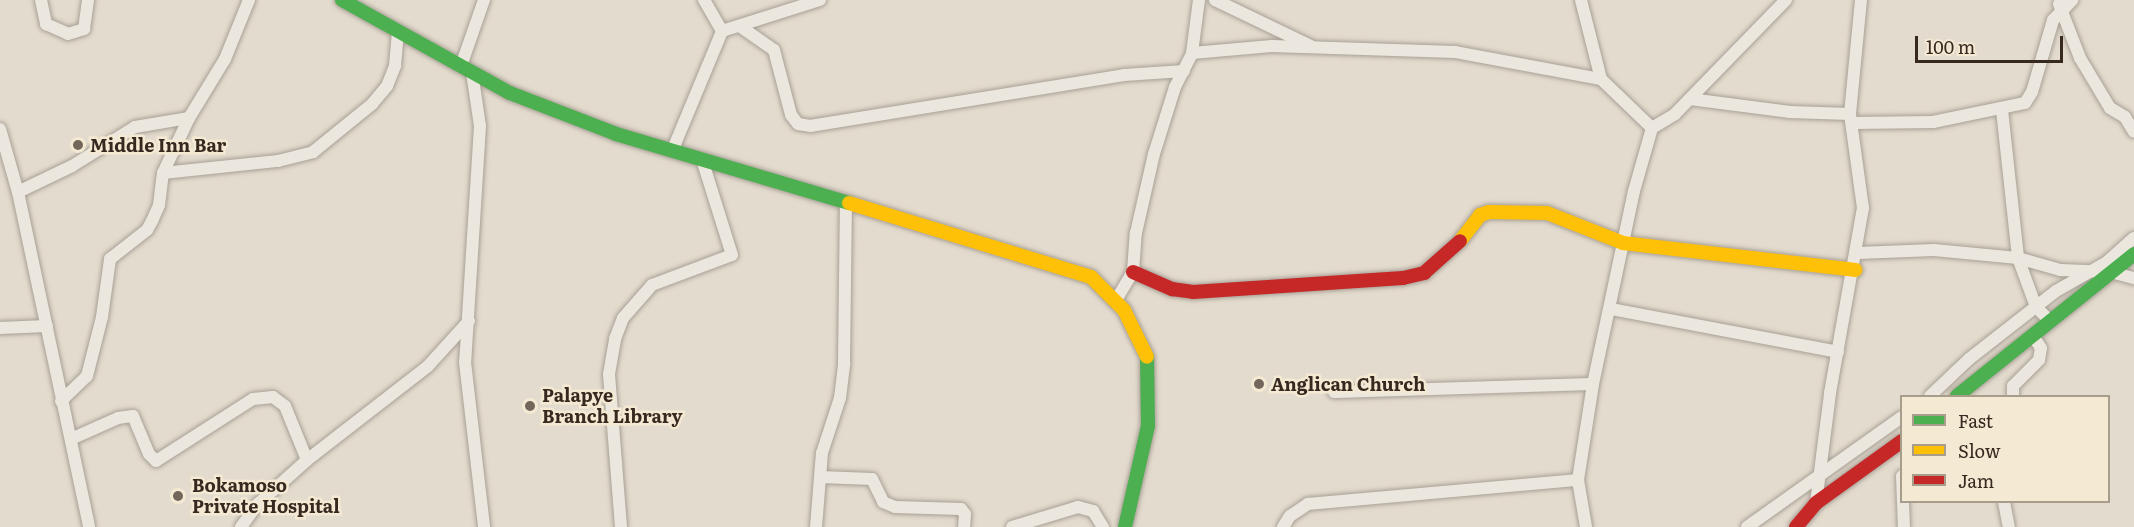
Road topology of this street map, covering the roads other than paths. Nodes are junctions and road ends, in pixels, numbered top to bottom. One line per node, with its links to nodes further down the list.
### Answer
1 (41, 0): 2 (street)
2 (88, 0)
3 (249, 0): 27 (street)
4 (342, 0): 17 (street)
5 (484, 0): 20 (street)
6 (704, 0): 16 (street)
7 (820, 0): 15 (street)
8 (1199, 0): 19 (street)
9 (1215, 0): 18 (street)
10 (1581, 0): 22 (street)
11 (1786, 0): 23 (street)
12 (1861, 0): 28 (street)
13 (2072, 0): 14 (street)
14 (2059, 4): 25 (street); 26 (street)
15 (741, 27): 16 (street); 21 (street)
16 (722, 31): 32 (street)
17 (398, 32): 20 (street); 34 (street)
18 (1311, 46): 19 (street); 22 (street)
19 (1192, 52): 21 (street)
20 (466, 69): 32 (street); 51 (street)
21 (1184, 71): 43 (street)
22 (1601, 79): 30 (street)
23 (1690, 99): 28 (street); 30 (street)
24 (2134, 109): 26 (street)
25 (2002, 110): 28 (street); 41 (street)
26 (2120, 114): 31 (street)
27 (189, 118): 34 (street); 35 (street)
28 (1851, 119): 39 (street)
29 (0, 129): 35 (street)
30 (1652, 129): 38 (street)
31 (2134, 132)
32 (673, 149): 33 (street)
33 (702, 159): 36 (street); 76 (street)
34 (163, 173): 61 (street)
35 (18, 192): 52 (street)
36 (846, 202): 47 (street); 67 (street)
37 (2134, 238): 45 (street)
38 (1623, 243): 42 (street); 43 (street); 49 (street)
39 (1858, 253): 41 (street); 42 (street)
40 (2134, 254): 44 (street)
41 (2018, 258): 45 (street); 48 (street)
42 (1855, 270): 55 (street)
43 (1133, 272): 47 (street)
44 (2111, 272): 45 (street); 46 (street); 50 (street)
45 (2090, 273): 48 (street)
46 (2134, 278)
47 (1116, 300): 81 (street)
48 (2036, 307): 50 (street); 58 (street)
49 (1611, 309): 55 (street); 56 (street)
50 (2048, 320): 54 (street)
51 (469, 321): 65 (street); 75 (street)
52 (47, 326): 53 (street); 61 (street)
53 (0, 328)
54 (2033, 336): 59 (street); 60 (street)
55 (1838, 352): 66 (street)
56 (1593, 384): 57 (street); 68 (street)
57 (1334, 392)
58 (1931, 395)
59 (1958, 395)
60 (2013, 395)
61 (61, 401): 63 (street)
62 (1900, 418): 66 (street)
63 (71, 439): 65 (street); 73 (street)
64 (1900, 442): 69 (street)
65 (307, 460): 74 (street)
66 (1820, 475): 69 (street); 84 (street)
67 (820, 477): 77 (street); 78 (street)
68 (1578, 480): 82 (street); 83 (street)
69 (1816, 503): 72 (street)
70 (1903, 503): 85 (street)
71 (2004, 503): 86 (street)
72 (1803, 525)
73 (89, 527)
74 (241, 527)
75 (484, 527)
76 (621, 527)
77 (816, 527)
78 (964, 527)
79 (1011, 527): 80 (street)
80 (1103, 527)
81 (1125, 527)
82 (1283, 527)
83 (1586, 527)
84 (1747, 527)
85 (1904, 527)
86 (2009, 527)

